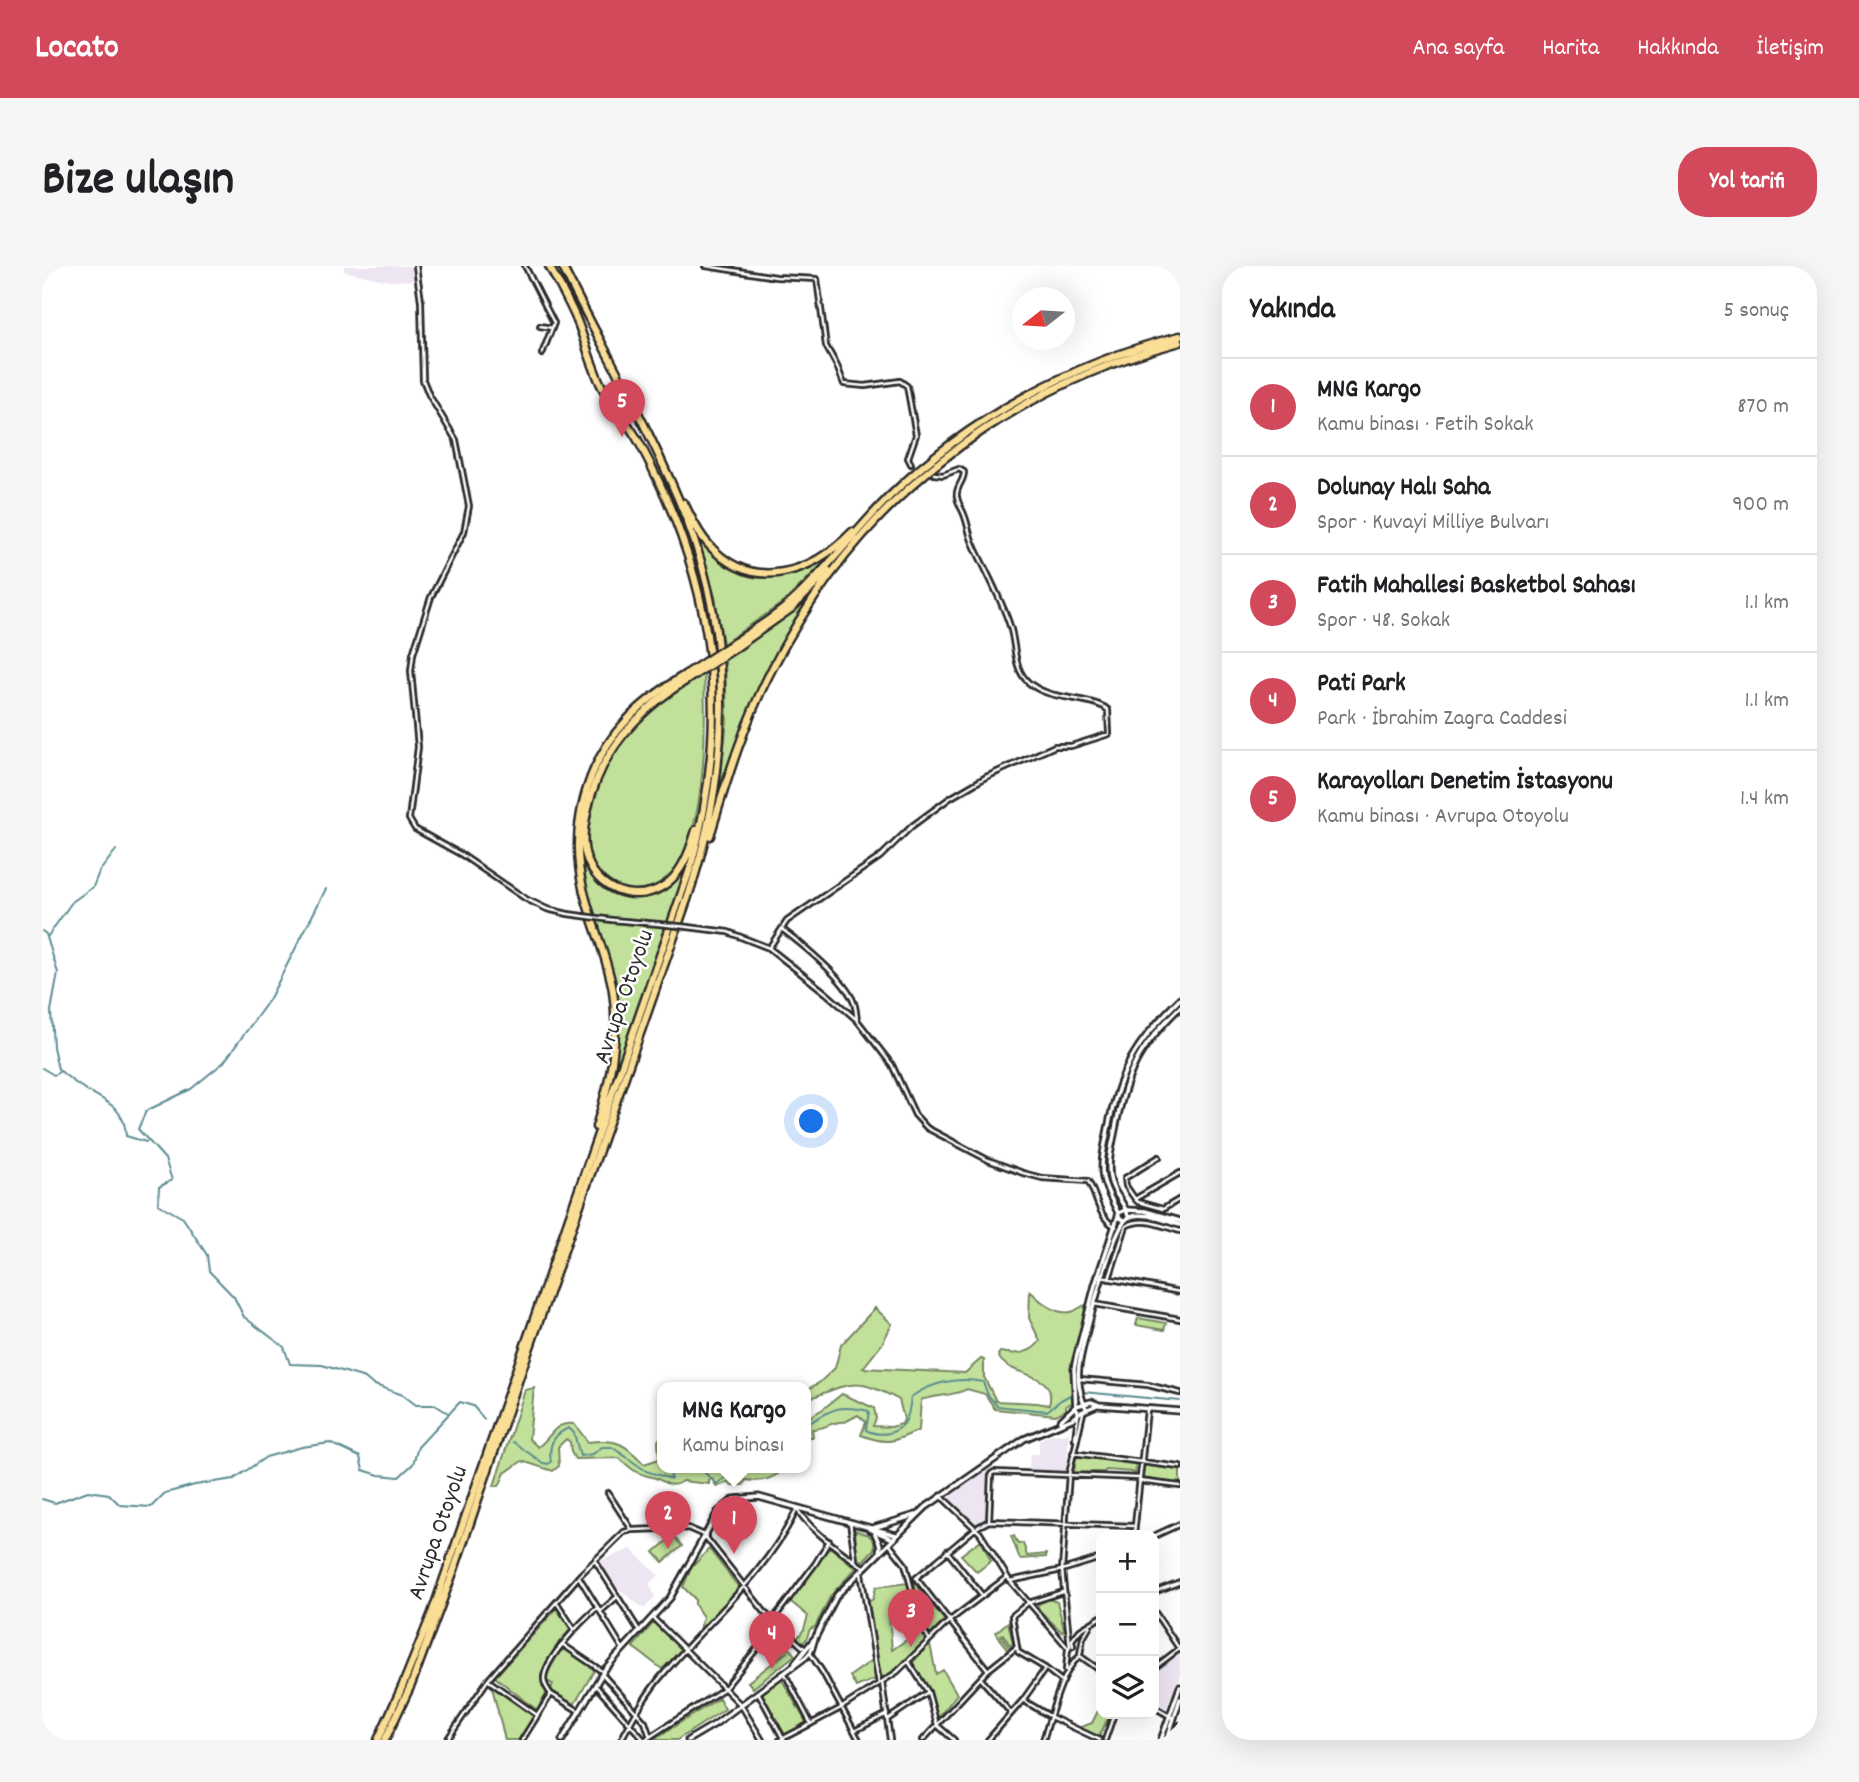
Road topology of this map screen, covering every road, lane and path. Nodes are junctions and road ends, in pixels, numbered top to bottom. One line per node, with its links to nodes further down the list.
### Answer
1 (416, 266): 21 (street, bridge)
2 (525, 266): 7 (street)
3 (550, 266): 18 (highway, Avrupa Otoyolu)
4 (562, 266): 11 (highway, Avrupa Otoyolu)
5 (705, 266): 12 (street)
6 (540, 326): 7 (street)
7 (552, 328): 10 (street)
8 (1180, 336): 14 (highway)
9 (1180, 342): 15 (highway)
10 (542, 354)
11 (660, 461): 14 (highway); 19 (highway, Avrupa Otoyolu)
12 (911, 464)
13 (934, 474): 20 (street)
14 (889, 498): 16 (highway)
15 (854, 545): 16 (highway); 19 (highway)
16 (733, 647): 17 (highway, bridge)
17 (686, 677): 18 (highway); 26 (highway)
18 (713, 753): 26 (highway, Avrupa Otoyolu)
19 (695, 877): 156 (highway, Avrupa Otoyolu)
20 (782, 930): 21 (street); 24 (street)
21 (769, 947): 24 (street)
22 (1180, 999): 32 (main road)
23 (1180, 1007): 31 (main road)
24 (857, 1020): 36 (street)
25 (1159, 1157): 28 (street)
26 (588, 1163): 155 (highway, Avrupa Otoyolu)
27 (1180, 1173): 28 (street)
28 (1135, 1199): 30 (street)
29 (1180, 1199): 30 (street)
30 (1163, 1209): 33 (street)
31 (1125, 1210): 32 (main road); 33 (main road); 34 (main road)
32 (1119, 1214): 34 (main road); 36 (main road)
33 (1161, 1216): 35 (main road)
34 (1126, 1218): 35 (main road); 38 (main road)
35 (1180, 1223)
36 (1116, 1227): 38 (main road)
37 (1180, 1231): 39 (street)
38 (1100, 1277): 39 (street); 41 (main road); 45 (main road)
39 (1109, 1279): 40 (street)
40 (1180, 1293)
41 (1094, 1304): 42 (street); 43 (main road)
42 (1180, 1319)
43 (1079, 1380): 44 (street); 47 (main road)
44 (1180, 1393)
45 (1076, 1406): 47 (main road); 49 (main road)
46 (1147, 1408): 47 (main road); 48 (main road); 51 (street)
47 (1083, 1409): 49 (main road); 50 (street)
48 (1180, 1411)
49 (1059, 1423): 57 (main road)
50 (1073, 1453): 51 (street); 53 (street)
51 (1140, 1463): 52 (street); 54 (street)
52 (1180, 1467)
53 (1069, 1474): 54 (street); 60 (street); 63 (street)
54 (1139, 1480): 55 (street); 64 (street)
55 (1180, 1486)
56 (608, 1493): 66 (street)
57 (941, 1496): 59 (main road); 65 (street)
58 (797, 1509): 61 (main road); 70 (main road); 72 (street); 84 (street)
59 (918, 1515): 67 (main road); 71 (main road)
60 (989, 1521): 63 (street); 65 (street)
61 (850, 1522): 67 (main road); 76 (street)
62 (1180, 1524): 69 (street)
63 (1065, 1525): 64 (street); 80 (street)
64 (1135, 1525): 68 (street)
65 (976, 1528): 74 (street); 82 (street)
66 (632, 1530): 70 (street); 78 (street)
67 (871, 1530): 71 (main road); 75 (main road)
68 (1134, 1530)
69 (1159, 1534)
70 (704, 1535): 84 (street); 93 (main road)
71 (895, 1537): 73 (main road)
72 (830, 1541): 76 (street); 95 (street)
73 (889, 1544): 75 (main road); 102 (street)
74 (947, 1551): 87 (street); 96 (street)
75 (878, 1554): 79 (main road)
76 (855, 1559): 79 (street)
77 (1096, 1560): 80 (street)
78 (595, 1561): 81 (street); 88 (street)
79 (862, 1569): 110 (main road); 125 (street)
80 (1062, 1570): 82 (street); 86 (street)
81 (579, 1577): 89 (street); 91 (street)
82 (1009, 1579): 87 (street); 90 (street)
83 (1180, 1582): 85 (street)
84 (744, 1587): 95 (street); 107 (street)
85 (1159, 1590)
86 (1063, 1592): 90 (street); 105 (street)
87 (982, 1595): 96 (street)
88 (617, 1597): 92 (street); 101 (street)
89 (557, 1603): 100 (street); 123 (street)
90 (1028, 1603): 104 (street); 105 (street)
91 (598, 1607): 92 (street); 100 (street)
92 (601, 1611): 106 (street)
93 (653, 1618): 101 (main road); 107 (street)
94 (1159, 1618): 109 (street)
95 (772, 1621): 99 (street)
96 (949, 1621): 102 (street); 118 (street)
97 (1096, 1621): 98 (street)
98 (1092, 1623): 105 (street); 108 (street)
99 (776, 1625): 110 (street); 128 (street)
100 (574, 1629): 103 (street)
101 (640, 1632): 106 (main road)
102 (930, 1640): 114 (street)
103 (562, 1644): 120 (street); 131 (street)
104 (1017, 1647): 117 (street); 118 (street)
105 (1071, 1647): 108 (street); 111 (street)
106 (623, 1649): 120 (main road)
107 (687, 1649): 128 (street); 138 (street)
108 (1080, 1649): 112 (street)
109 (1180, 1650): 115 (street)
110 (808, 1651): 119 (main road); 135 (street)
111 (1067, 1654): 113 (street); 121 (street)
112 (1080, 1656): 113 (street); 116 (street)
113 (1075, 1659): 121 (street)
114 (908, 1661): 125 (street); 130 (street)
115 (1159, 1665)
116 (1096, 1667)
117 (1045, 1668): 124 (street); 133 (street)
118 (988, 1670): 122 (street)
119 (783, 1672): 129 (main road); 147 (street)
120 (602, 1673): 126 (main road); 138 (street)
121 (1066, 1674): 124 (street)
122 (980, 1679): 139 (street); 148 (street)
123 (488, 1680): 141 (street); 157 (street)
124 (1063, 1682): 142 (street)
125 (881, 1683): 135 (street); 140 (street)
126 (594, 1684): 137 (main road); 146 (street)
127 (1180, 1687): 143 (main road)
128 (725, 1688): 134 (street); 153 (street)
129 (758, 1692): 134 (main road); 164 (street)
130 (928, 1692): 144 (street); 148 (street)
131 (551, 1694): 137 (street); 141 (street)
132 (1180, 1699): 143 (main road)
133 (1023, 1700): 139 (street); 142 (street)
134 (741, 1705): 162 (main road); 163 (street)
135 (841, 1708): 147 (street); 151 (street)
136 (1159, 1710): 143 (street)
137 (579, 1711): 159 (main road)
138 (636, 1712): 146 (street); 153 (street)
139 (1011, 1713): 169 (street)
140 (887, 1714): 144 (street); 151 (street)
141 (537, 1715): 158 (street)
142 (1051, 1717): 170 (street); 171 (street)
143 (1171, 1717): 154 (main road); 154 (main road)
144 (888, 1719): 166 (street)
145 (1112, 1719): 171 (street)
146 (630, 1724): 160 (street); 161 (street)
147 (811, 1724): 164 (street)
148 (937, 1725): 167 (street); 168 (street)
149 (1180, 1725): 150 (street)
150 (1175, 1729): 152 (street); 154 (street)
151 (854, 1731): 165 (street)
152 (1180, 1734)
153 (650, 1737): 161 (street)
154 (1165, 1738)
155 (378, 1740)
156 (385, 1740)
157 (447, 1740)
158 (522, 1740)
159 (562, 1740)
160 (621, 1740)
161 (644, 1740)
162 (688, 1740)
163 (762, 1740)
164 (782, 1740)
165 (859, 1740)
166 (890, 1740)
167 (923, 1740)
168 (954, 1740)
169 (988, 1740)
170 (1044, 1740)
171 (1104, 1740)

